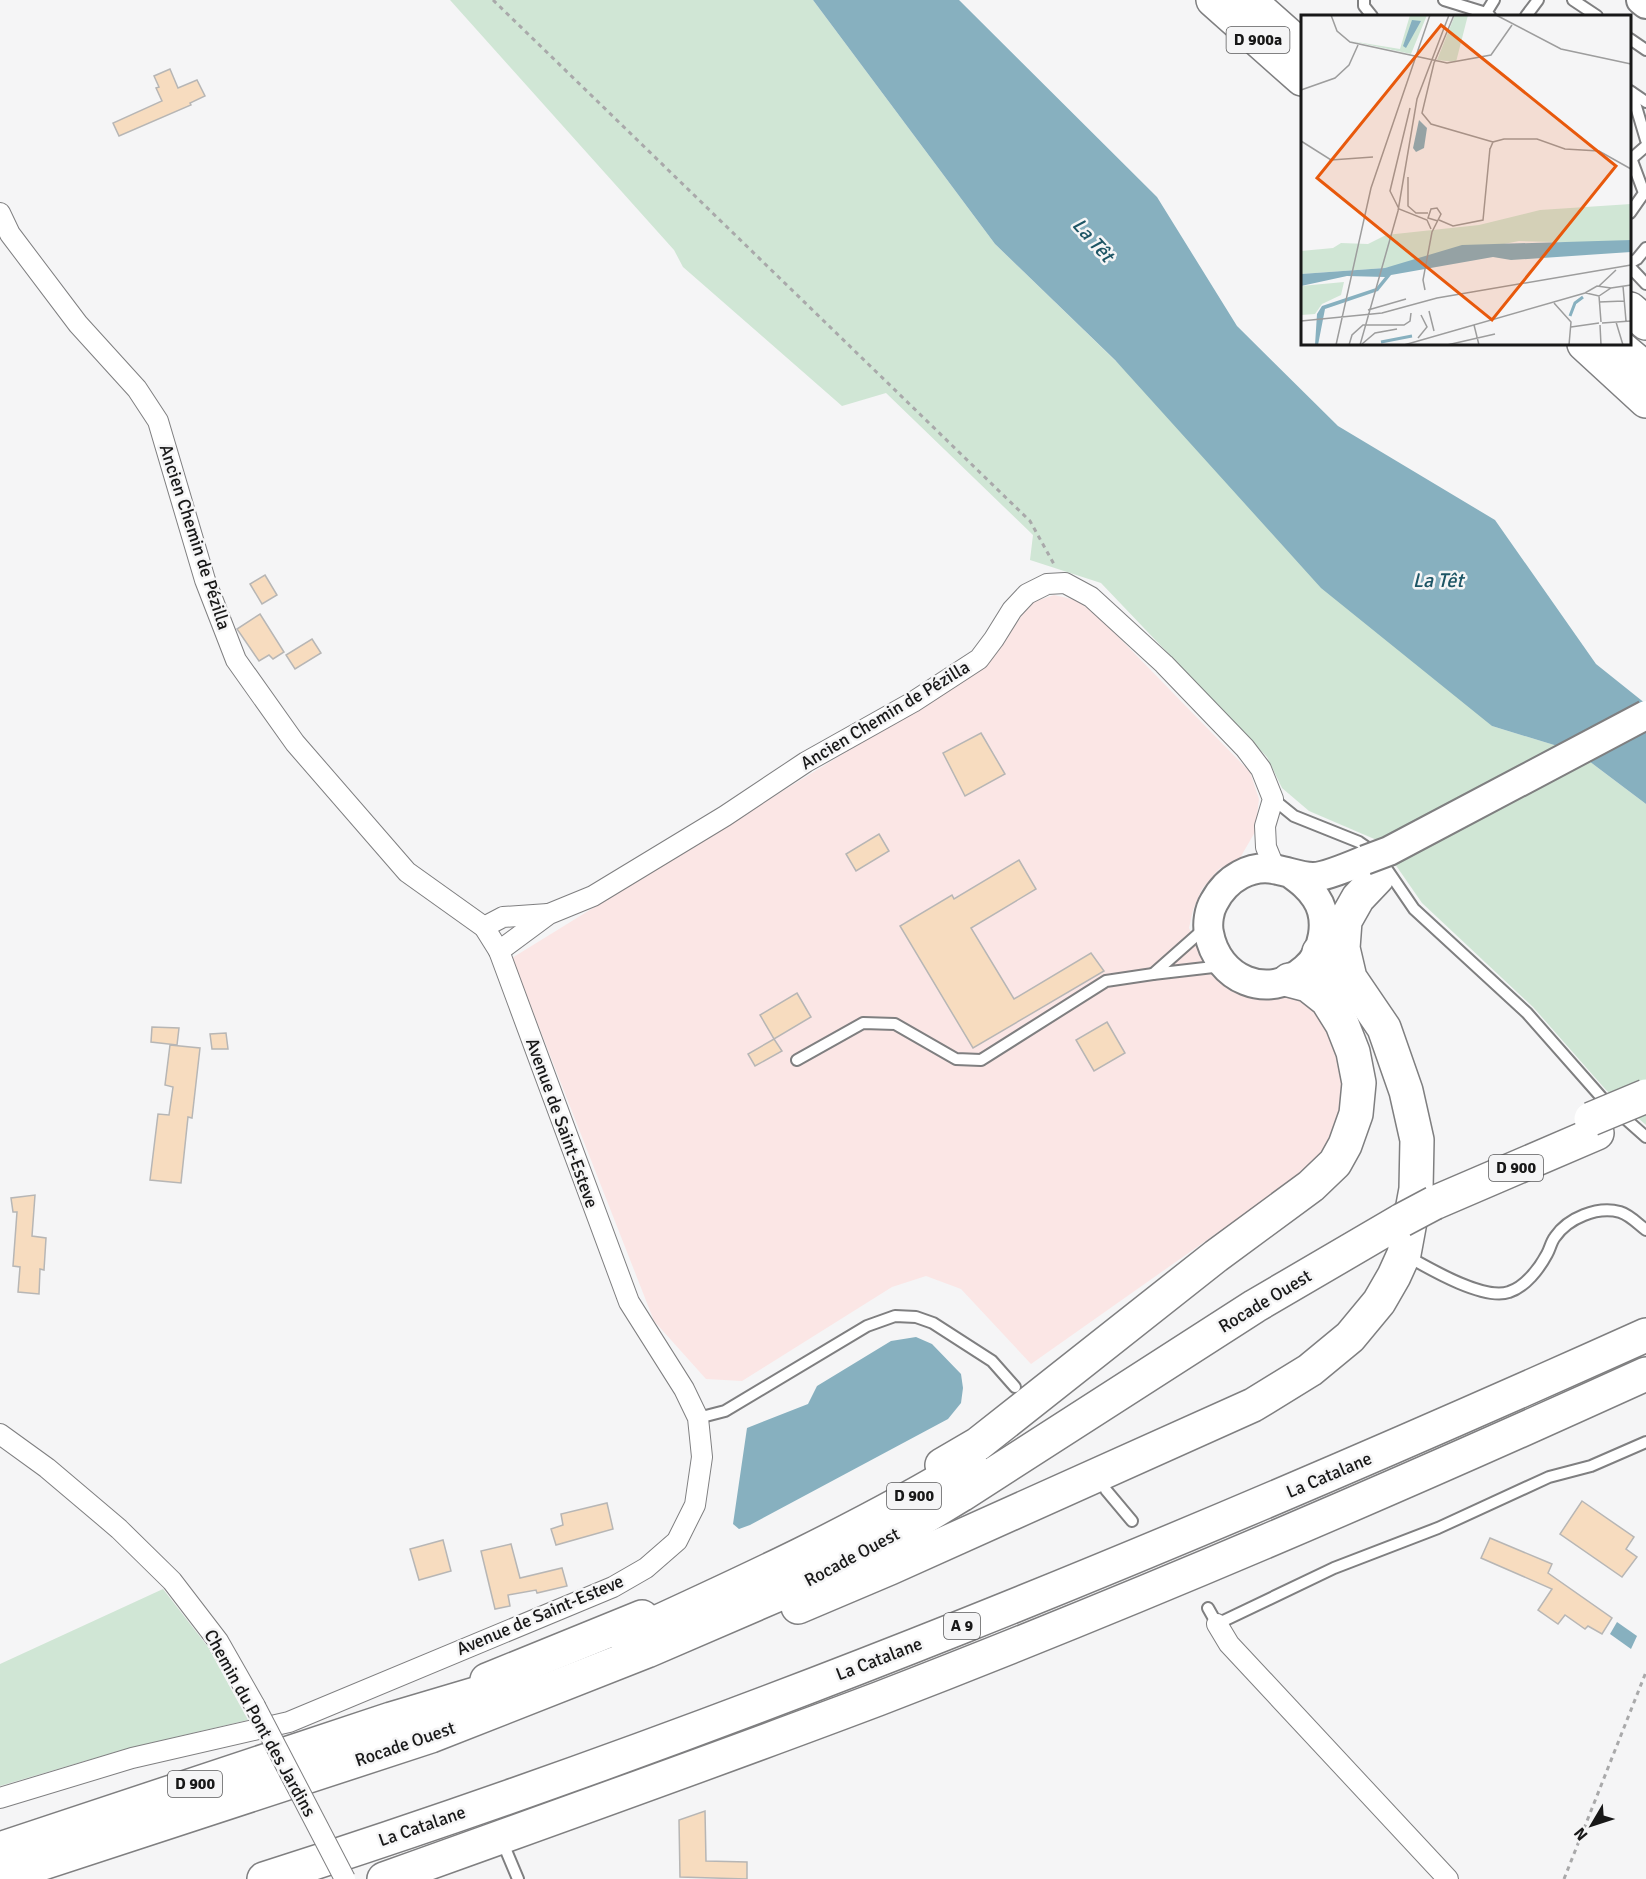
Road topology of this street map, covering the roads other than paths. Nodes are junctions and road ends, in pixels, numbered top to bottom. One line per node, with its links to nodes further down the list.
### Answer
1 (1213, 0): 17 (highway, D 900a)
2 (1249, 0): 15 (highway, D 900a)
3 (1364, 0): 10 (lane)
4 (1444, 0): 11 (lane)
5 (1494, 0): 11 (lane)
6 (1538, 0): 12 (lane)
7 (1573, 0): 13 (lane)
8 (1641, 0): 9 (main road)
9 (1646, 4)
10 (1371, 15)
11 (1488, 15)
12 (1527, 15)
13 (1596, 15)
14 (1631, 40): 16 (lane)
15 (1301, 46)
16 (1646, 50)
17 (1301, 78)
18 (1631, 92): 19 (lane); 20 (lane)
19 (1646, 102)
20 (1646, 140)
21 (1646, 146): 22 (lane)
22 (1631, 158)
23 (1631, 161): 24 (lane)
24 (1631, 210)
25 (0, 213): 45 (street, Ancien Chemin de Pézilla)
26 (1646, 248): 27 (lane)
27 (1631, 264)
28 (1631, 267): 29 (lane)
29 (1646, 284)
30 (1631, 311): 31 (highway)
31 (1646, 323)
32 (1631, 333): 35 (highway)
33 (1585, 345): 37 (highway)
34 (1617, 345): 36 (highway)
35 (1646, 345)
36 (1646, 369)
37 (1646, 401)
38 (1646, 715): 41 (main road, bridge)
39 (1646, 732): 41 (main road)
40 (1273, 799): 42 (street); 43 (street, Ancien Chemin de Pézilla); 56 (lane)
41 (1371, 869): 42 (main road); 46 (main road); 52 (highway)
42 (1283, 871): 44 (main road); 46 (main road)
43 (549, 914): 45 (street, Ancien Chemin de Pézilla); 47 (street, Ancien Chemin de Pézilla)
44 (1208, 926): 48 (main road); 49 (lane)
45 (484, 927): 47 (street, Avenue de Saint-Esteve)
46 (1321, 945): 50 (main road); 52 (highway)
47 (499, 951): 63 (street, Avenue de Saint-Esteve)
48 (1223, 966): 49 (lane); 50 (main road)
49 (1153, 974): 51 (lane)
50 (1289, 980): 69 (highway)
51 (797, 1060)
52 (1406, 1091): 59 (highway)
53 (1646, 1096): 55 (highway, Rocade Ouest / D 900, bridge)
54 (1646, 1112): 55 (highway, Rocade Ouest / D 900)
55 (1594, 1126): 57 (highway, Rocade Ouest / D 900)
56 (1646, 1137)
57 (1419, 1203): 69 (highway, Rocade Ouest / D 900); 70 (highway, Rocade Ouest / D 900)
58 (1646, 1230): 59 (lane)
59 (1404, 1254): 70 (highway)
60 (1646, 1335): 75 (highway, La Catalane / A 9)
61 (1646, 1374): 72 (highway, La Catalane / A 9)
62 (1015, 1387): 63 (lane)
63 (698, 1418): 71 (street, Avenue de Saint-Esteve)
64 (0, 1434): 76 (street, Chemin du Pont des Jardins, bridge)
65 (1646, 1442): 68 (lane)
66 (1106, 1490): 67 (lane)
67 (1132, 1521)
68 (1212, 1616): 79 (street)
69 (391, 1719): 73 (highway, Rocade Ouest / D 900)
70 (431, 1736): 74 (highway, Rocade Ouest / D 900)
71 (0, 1798)
72 (501, 1838): 77 (highway, La Catalane / A 9); 78 (lane)
73 (0, 1849)
74 (0, 1877)
75 (264, 1879)
76 (345, 1879)
77 (384, 1879)
78 (518, 1879)
79 (1448, 1879)

